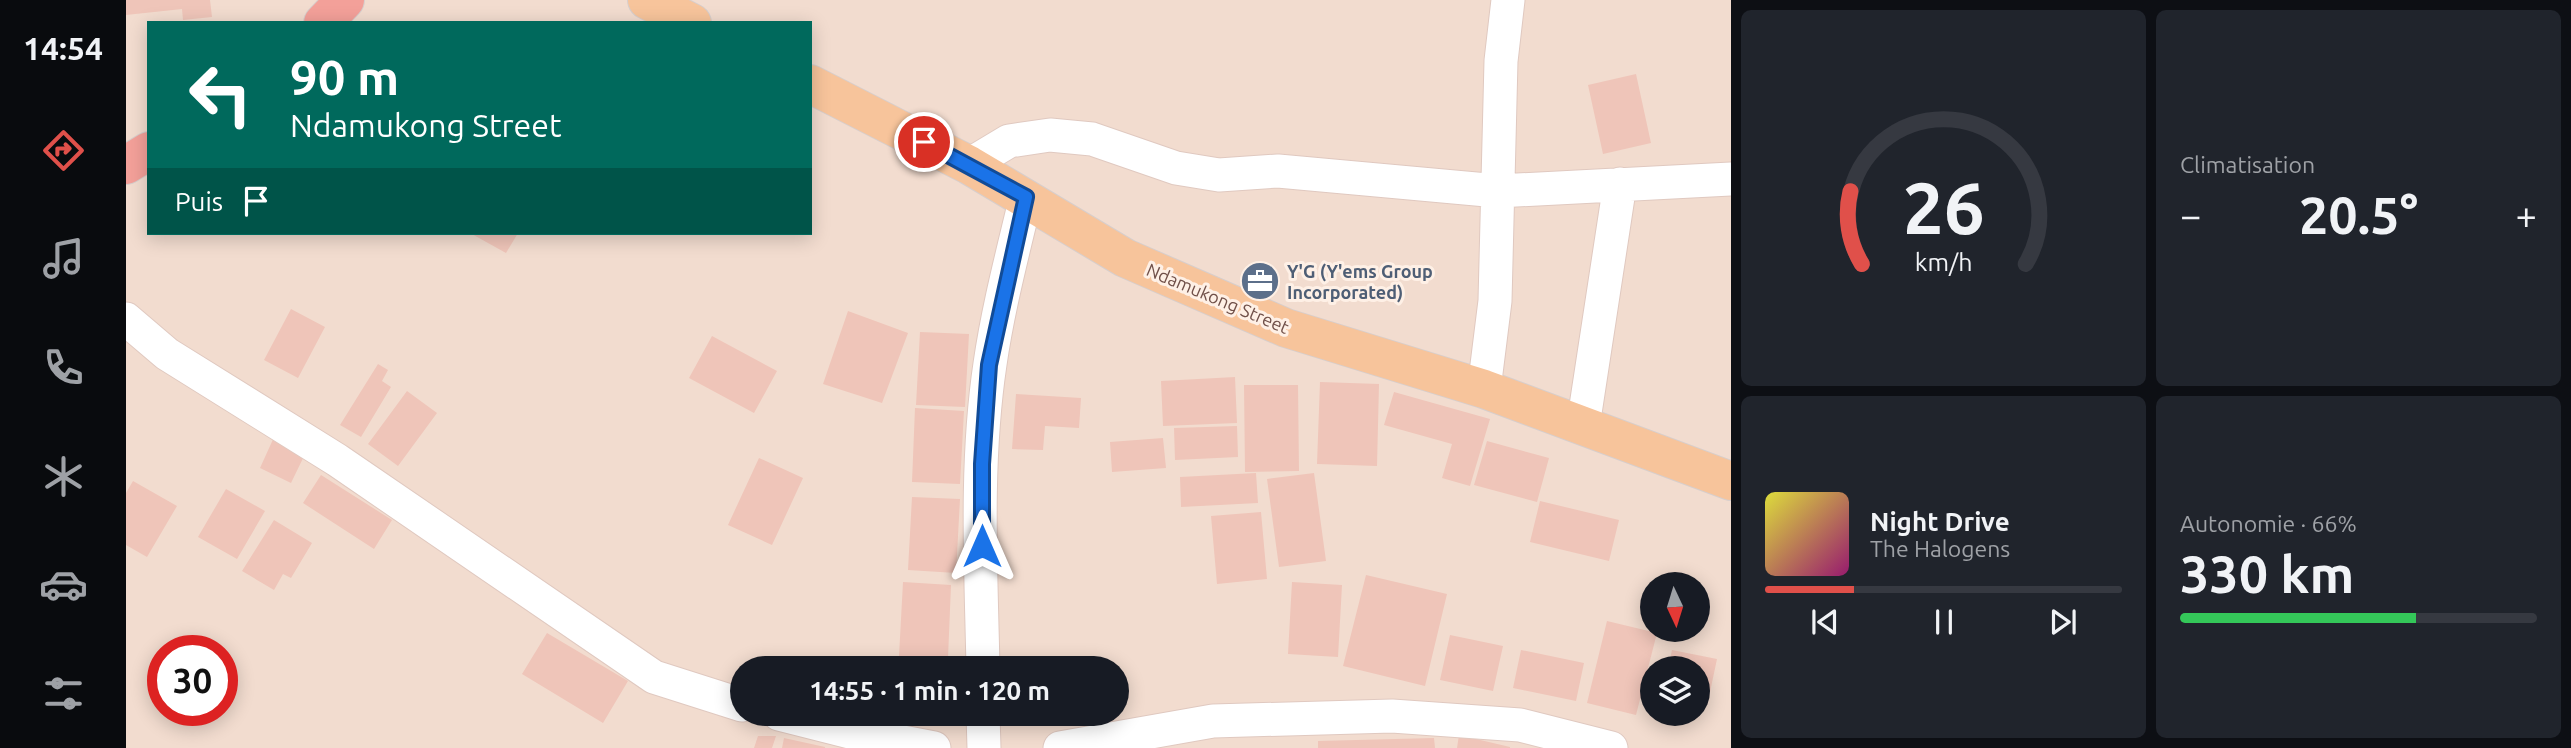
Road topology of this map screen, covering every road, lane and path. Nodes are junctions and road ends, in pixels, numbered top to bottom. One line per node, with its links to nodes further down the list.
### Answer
1 (345, 0): 4 (highway)
2 (647, 0): 5 (main road)
3 (1508, 0): 12 (street)
4 (325, 21)
5 (688, 21)
6 (812, 85): 9 (main road, Ndamukong Street)
7 (147, 151): 8 (highway)
8 (126, 165)
9 (969, 165): 12 (street); 13 (main road, Ndamukong Street)
10 (1731, 178): 11 (street)
11 (1620, 184): 12 (street); 16 (street)
12 (1498, 191): 15 (street)
13 (1026, 197): 15 (main road, Ndamukong Street); 18 (street)
14 (126, 319): 19 (street)
15 (1484, 389): 16 (main road, Ndamukong Street)
16 (1583, 426): 17 (main road, Ndamukong Street)
17 (1731, 481)
18 (983, 656)
19 (730, 701)
20 (826, 726): 22 (street)
21 (983, 726): 23 (street)
22 (934, 748)
23 (984, 748)
24 (1060, 748): 25 (street)
25 (1611, 748)

